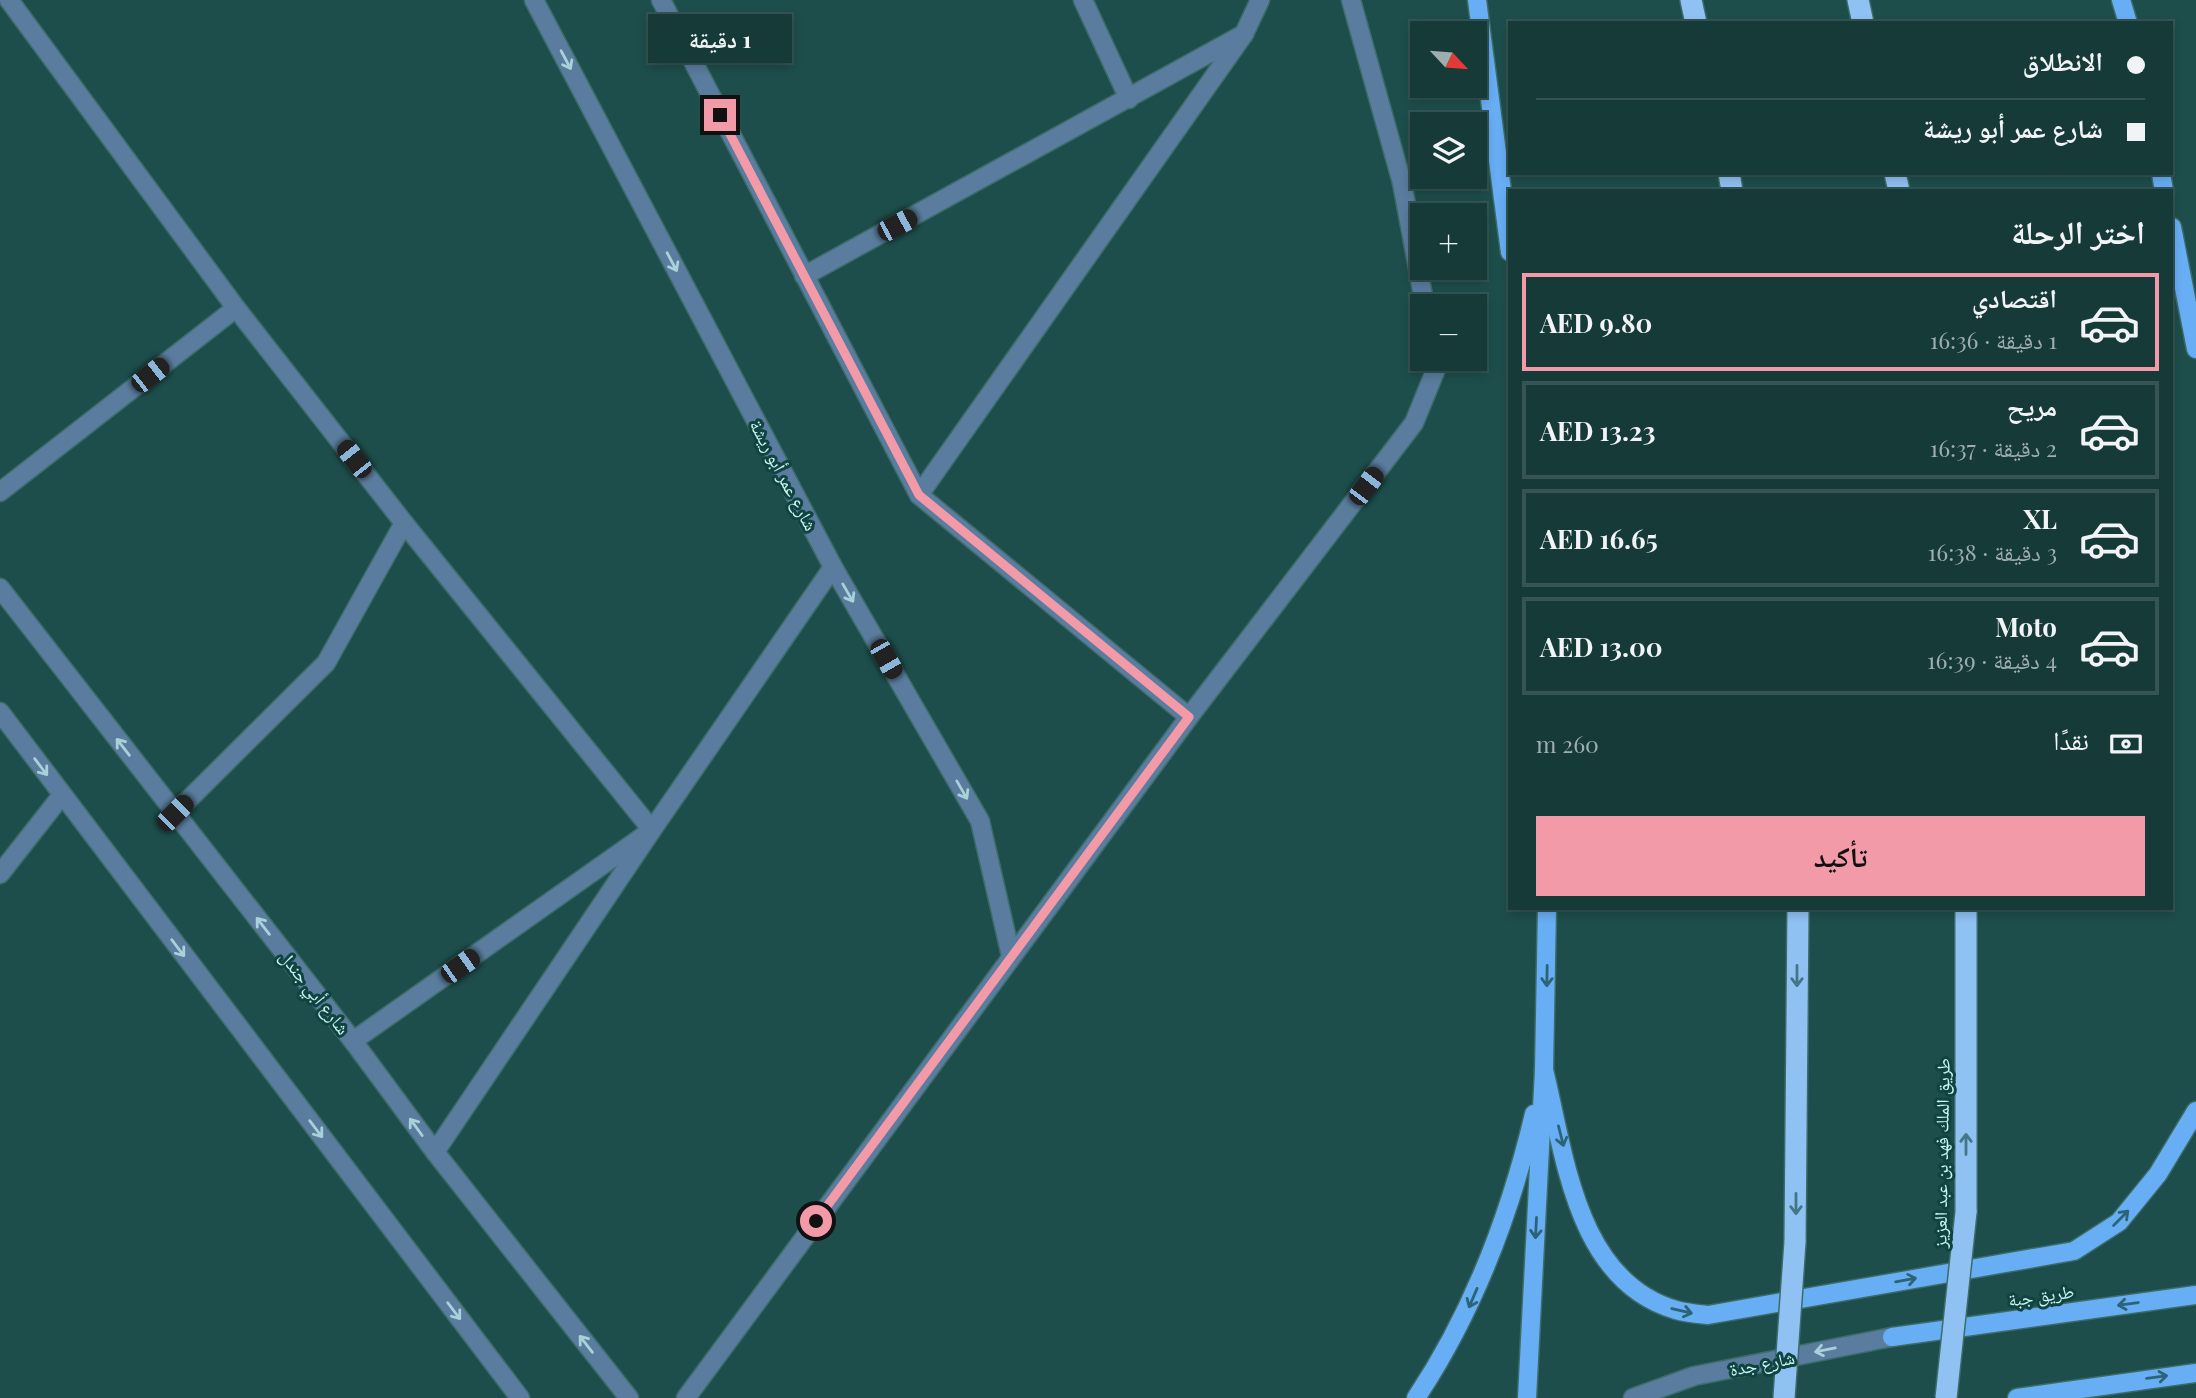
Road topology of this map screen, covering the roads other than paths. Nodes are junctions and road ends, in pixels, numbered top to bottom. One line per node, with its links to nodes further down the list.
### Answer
1 (9, 0): 20 (street)
2 (534, 0): 26 (street, شارع عمر أبو ريشة, one-way to 26)
3 (661, 0): 18 (street)
4 (1083, 0): 15 (street)
5 (1260, 0): 14 (street)
6 (1350, 0): 19 (street)
7 (1477, 0): 17 (main road)
8 (1690, 0): 11 (highway)
9 (1858, 0): 12 (highway)
10 (2122, 0): 13 (main road)
11 (1695, 21)
12 (1863, 21)
13 (2127, 21)
14 (1244, 34): 15 (street); 24 (street)
15 (1129, 99): 18 (street)
16 (2173, 232): 21 (main road)
17 (1508, 237)
18 (804, 276): 24 (street)
19 (1423, 294)
20 (236, 308): 23 (street); 25 (street)
21 (2196, 349)
22 (1435, 371): 29 (street)
23 (0, 492)
24 (919, 495): 29 (street)
25 (404, 523): 31 (street); 32 (street)
26 (833, 567): 32 (street); 37 (street, شارع عمر أبو ريشة, one-way to 37)
27 (0, 588): 31 (street, شارع أبي جندل, one-way to 27)
28 (0, 712): 30 (street, one-way to 30)
29 (1189, 717): 37 (street)
30 (62, 794): 33 (street); 45 (street, one-way to 45)
31 (175, 813): 38 (street, شارع أبي جندل, one-way to 31)
32 (652, 830): 38 (street); 41 (street)
33 (0, 874)
34 (1547, 910): 39 (main road, one-way to 39)
35 (1798, 910): 51 (highway, one-way to 51, bridge)
36 (1966, 910): 52 (highway, طريق الملك فهد بن عبد العزيز, one-way to 36, bridge)
37 (1011, 956): 47 (street)
38 (353, 1041): 41 (street, شارع أبي جندل, one-way to 38)
39 (1544, 1070): 40 (main road, one-way to 40); 48 (main road, one-way to 48); 49 (main road, one-way to 49)
40 (2196, 1111)
41 (435, 1153): 46 (street, شارع أبي جندل, one-way to 41)
42 (2196, 1295): 43 (main road, طريق جبة, one-way to 43)
43 (1892, 1337): 50 (street, شارع جدة, one-way to 50)
44 (2196, 1373): 53 (main road, one-way to 44)
45 (520, 1398)
46 (629, 1398)
47 (686, 1398)
48 (1416, 1398)
49 (1527, 1398)
50 (1633, 1398)
51 (1784, 1398)
52 (1946, 1398)
53 (2017, 1398)

